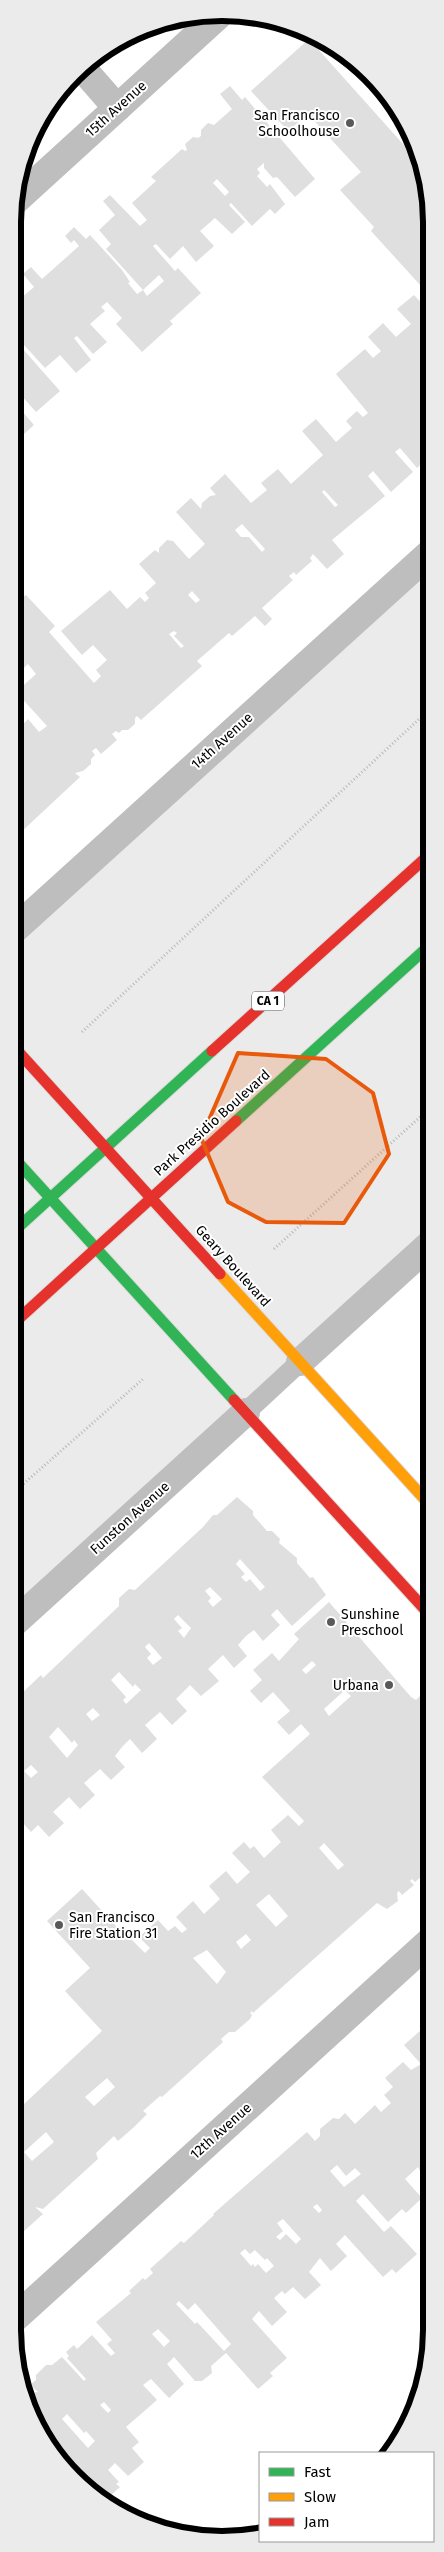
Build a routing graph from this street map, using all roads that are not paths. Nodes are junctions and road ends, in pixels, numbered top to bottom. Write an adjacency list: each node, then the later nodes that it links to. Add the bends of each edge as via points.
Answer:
1 (212, 22): 3 (street, 15th Avenue)
2 (87, 74): 3 (street)
3 (117, 108): 4 (street, 15th Avenue)
4 (23, 193)
5 (423, 559): 7 (street, 14th Avenue)
6 (423, 860): 10 (main road, CA 1)
7 (21, 924)
8 (423, 951): 13 (main road, Park Presidio Boulevard)
9 (21, 1055): 10 (main road, Geary Boulevard)
10 (106, 1148): 12 (main road, CA 1); 13 (main road, Geary Boulevard)
11 (21, 1165): 12 (main road)
12 (51, 1198): 14 (main road, CA 1); 15 (main road)
13 (151, 1198): 15 (main road, Park Presidio Boulevard); 18 (main road, Geary Boulevard)
14 (21, 1225)
15 (96, 1248): 17 (main road, Park Presidio Boulevard); 19 (main road)
16 (423, 1250): 18 (street)
17 (21, 1317)
18 (300, 1362): 19 (lane); 20 (main road, Geary Boulevard)
19 (246, 1412): 21 (main road); 22 (street, Funston Avenue)
20 (423, 1497)
21 (423, 1607)
22 (21, 1617)
23 (423, 1947): 24 (street, 12th Avenue)
24 (21, 2312)

